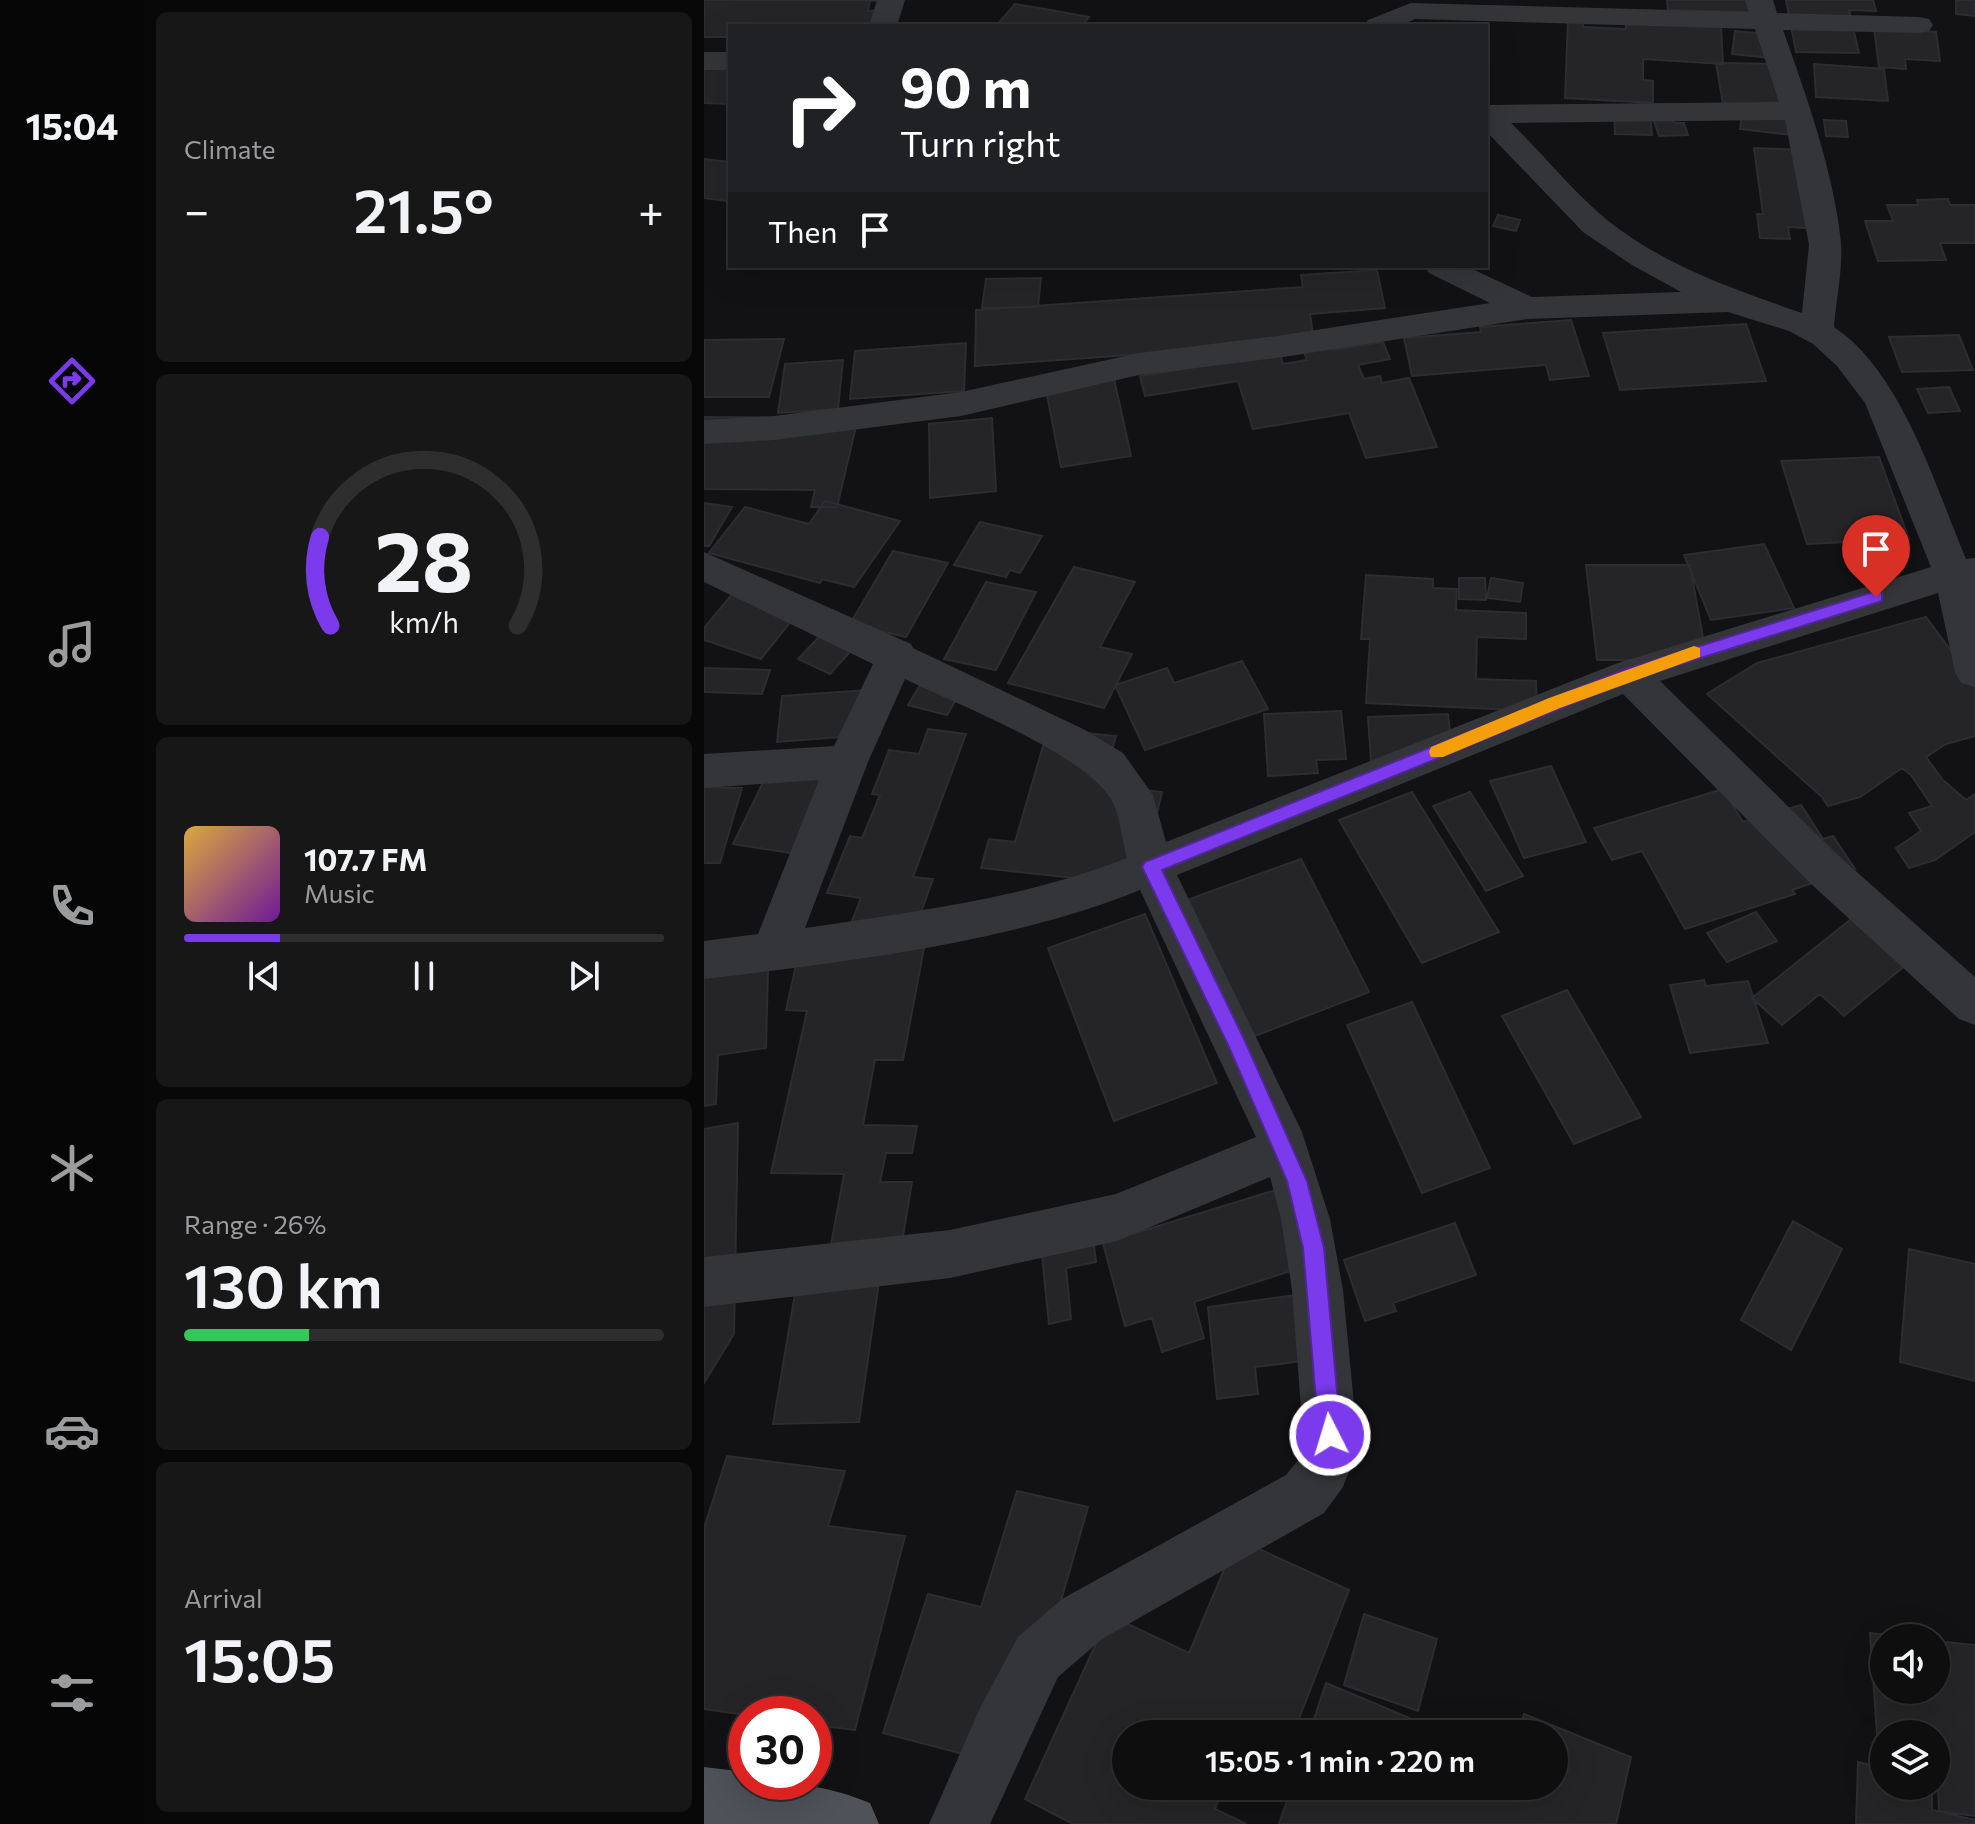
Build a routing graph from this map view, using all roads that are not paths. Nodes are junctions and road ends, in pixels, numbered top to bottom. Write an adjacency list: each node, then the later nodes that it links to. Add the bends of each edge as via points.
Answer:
1 (891, 0): 5 (street)
2 (1625, 8): 3 (street); 4 (street)
3 (1762, 10): 7 (street); 10 (street)
4 (1415, 12): 6 (street)
5 (884, 24)
6 (1383, 24)
7 (1919, 25)
8 (704, 61): 9 (street)
9 (728, 61)
10 (1797, 111): 11 (street); 16 (street, via 1825,245)
11 (1488, 114)
12 (1488, 116): 14 (street, via 1613,240)
13 (1444, 268): 15 (street)
14 (1731, 301): 15 (street); 16 (street)
15 (1527, 308): 17 (street, via 1139,364 961,404)
16 (1817, 332): 19 (street, via 1835,344 1882,403)
17 (704, 432)
18 (704, 566): 20 (street)
19 (1964, 573): 21 (street); 22 (street)
20 (897, 655): 23 (street); 25 (street, via 1092,752 1108,765 1132,795)
21 (1975, 672)
22 (1629, 675): 25 (street); 28 (street, via 1825,870)
23 (847, 762): 24 (street); 26 (street)
24 (704, 771)
25 (1151, 867): 26 (street, via 1048,902); 29 (street)
26 (774, 951): 27 (street)
27 (704, 960)
28 (1975, 1005)
29 (1285, 1148): 30 (street, via 1117,1217 950,1254); 33 (street, via 1314,1248 1330,1435 1322,1474 1305,1494 1058,1637 1038,1657)
30 (704, 1282)
31 (719, 1807): 32 (main road, via 769,1804)
32 (849, 1824)
33 (959, 1824)

